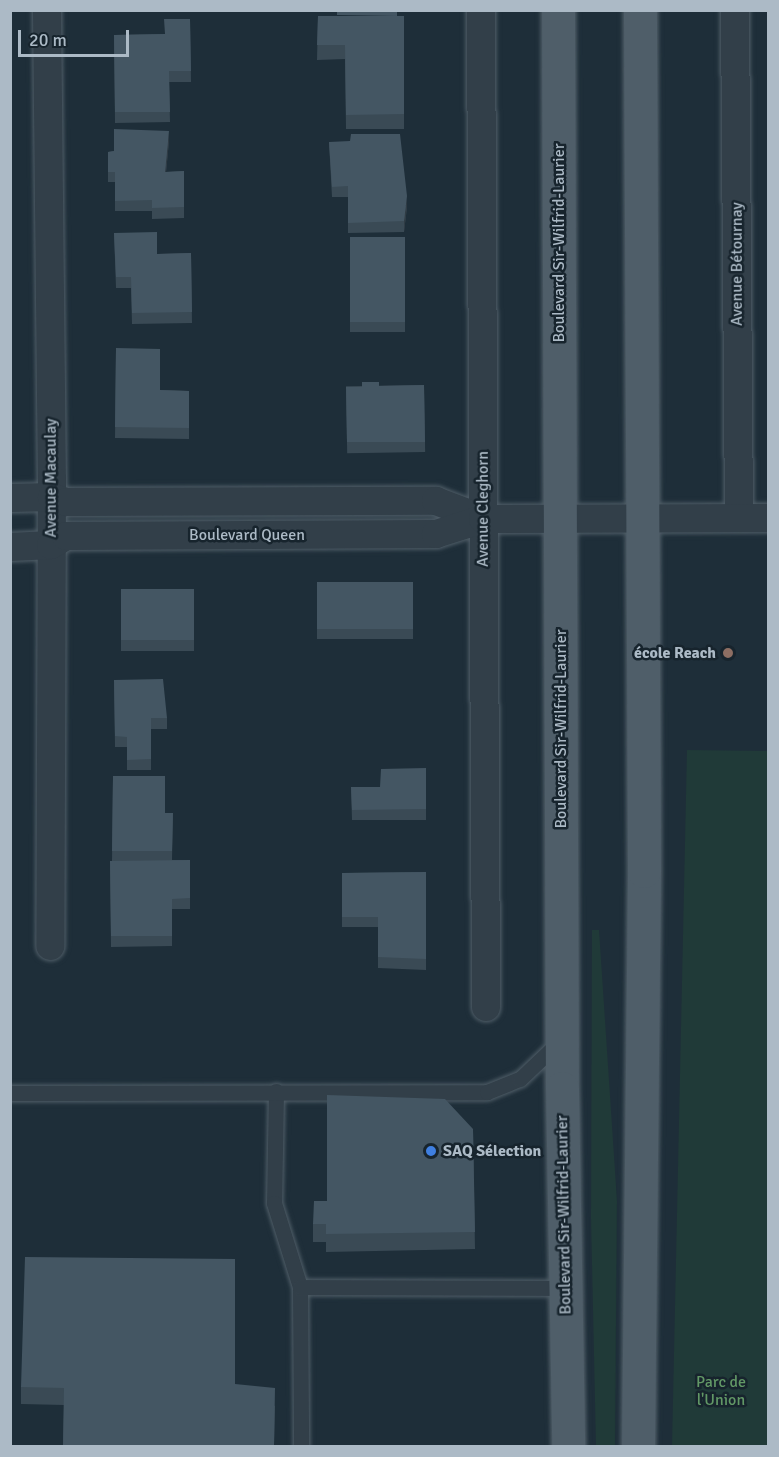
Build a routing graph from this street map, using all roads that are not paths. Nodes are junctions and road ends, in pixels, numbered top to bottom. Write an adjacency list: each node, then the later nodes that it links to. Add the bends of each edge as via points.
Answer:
1 (47, 10): 6 (street, Avenue Macaulay)
2 (481, 10): 11 (street, Avenue Cleghorn)
3 (558, 10): 12 (main road, Boulevard Sir-Wilfrid-Laurier)
4 (640, 10): 8 (main road)
5 (735, 10): 9 (street, Avenue Bétournay)
6 (52, 497): 7 (street, Boulevard Queen); 11 (street, Boulevard Queen, via 66,502 436,501); 13 (street, Avenue Macaulay)
7 (10, 498)
8 (643, 518): 9 (street, Boulevard Queen); 12 (street, Boulevard Queen); 24 (main road)
9 (739, 518): 10 (street, Boulevard Queen)
10 (768, 518)
11 (483, 519): 12 (street, Boulevard Queen); 13 (street, Boulevard Queen, via 436,534 66,536); 16 (street, Avenue Cleghorn)
12 (561, 519): 17 (main road, Boulevard Sir-Wilfrid-Laurier)
13 (51, 545): 14 (street, Boulevard Queen); 15 (street, Avenue Macaulay)
14 (10, 547)
15 (50, 946)
16 (486, 1007)
17 (562, 1040): 18 (lane, via 511,1086 476,1092); 21 (main road, Boulevard Sir-Wilfrid-Laurier)
18 (276, 1091): 19 (lane); 20 (lane, via 274,1203)
19 (10, 1093)
20 (300, 1287): 21 (lane); 22 (lane)
21 (565, 1288): 23 (main road, Boulevard Sir-Wilfrid-Laurier)
22 (301, 1446)
23 (568, 1446)
24 (638, 1446)

